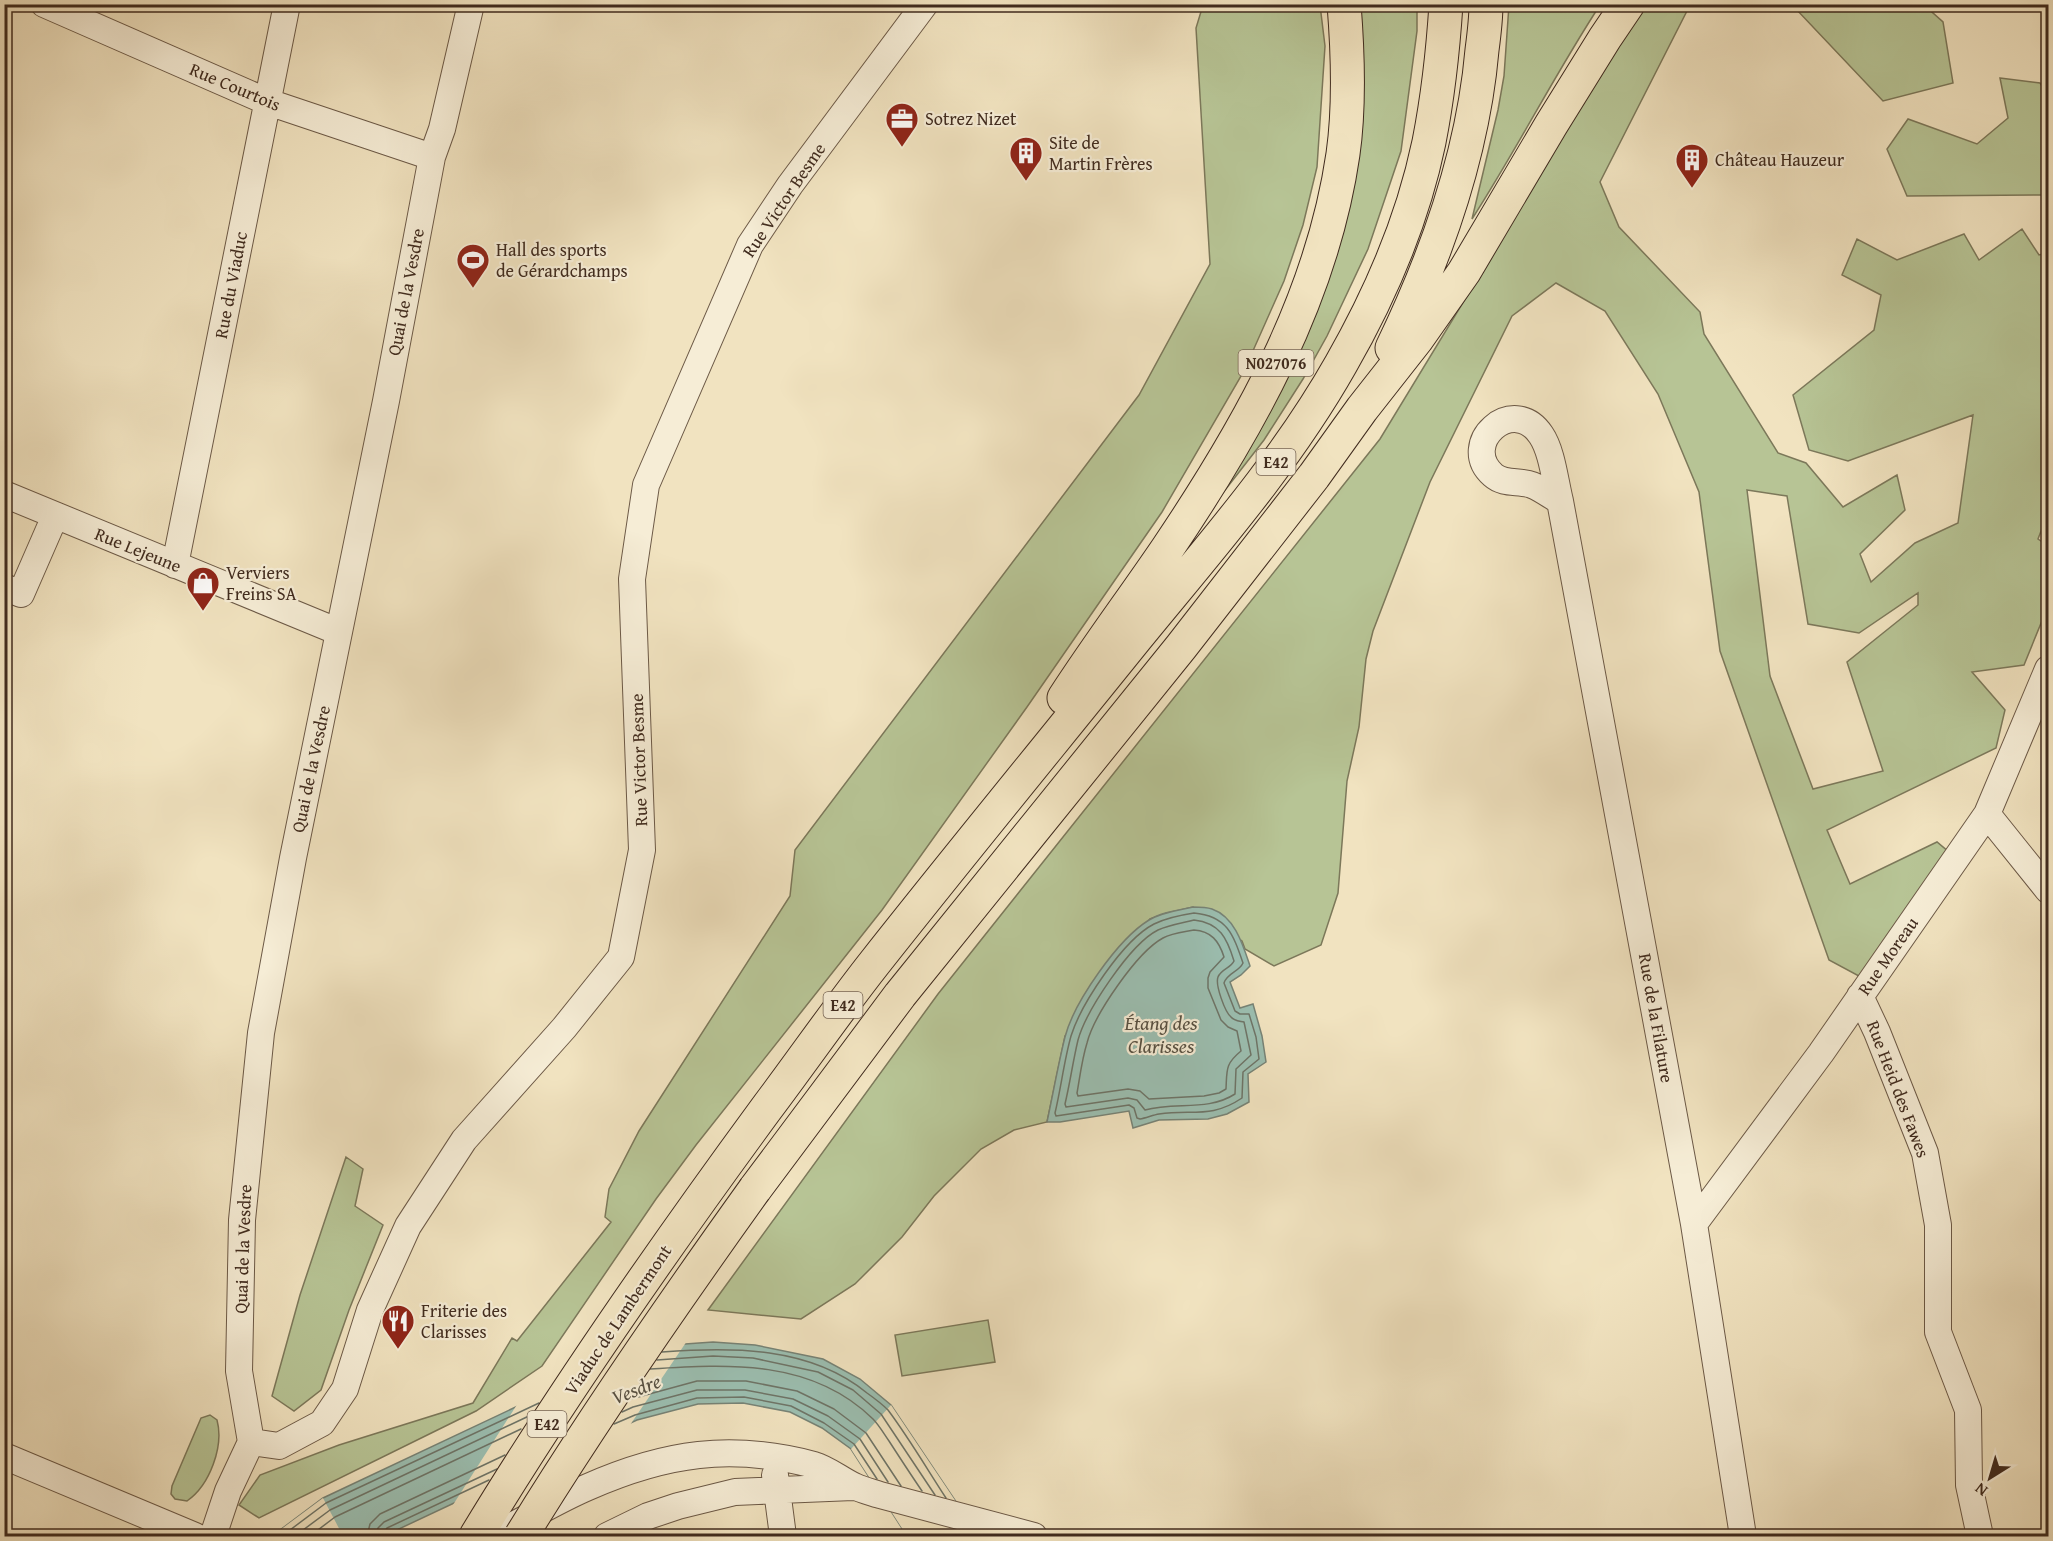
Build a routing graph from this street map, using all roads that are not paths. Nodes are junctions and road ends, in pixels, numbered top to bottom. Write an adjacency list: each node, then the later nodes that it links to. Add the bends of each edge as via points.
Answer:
1 (44, 4): 11 (street, Rue Courtois)
2 (287, 4): 11 (street, Rue du Viaduc)
3 (471, 4): 12 (street, Quai de la Vesdre)
4 (925, 4): 26 (street, Rue Victor Besme, via 750,245 646,485 632,579 642,850 621,957 464,1140 408,1226 369,1310 345,1389 322,1423 279,1446)
5 (1344, 4): 22 (highway, N027076, via 1347,114 1343,154 1317,262 1286,344 1204,493 1097,647)
6 (1446, 4): 22 (highway, E42, via 1443,57 1429,144 1399,243 1339,369 1287,448 1225,528)
7 (1486, 4): 13 (highway, E42, via 1475,104 1443,226 1409,312)
8 (1620, 4): 10 (highway)
9 (1628, 4): 10 (highway)
10 (1605, 38): 13 (highway, via 1464,272)
11 (268, 102): 12 (street, Rue Courtois); 17 (street, Rue du Viaduc)
12 (432, 157): 19 (street, Quai de la Vesdre)
13 (1362, 409): 35 (highway, Viaduc de Lambermont / E42, bridge, via 1181,647 900,995 755,1189 666,1312)
14 (4, 494): 16 (street, Rue Lejeune)
15 (1560, 501): 25 (street, Rue de la Filature)
16 (56, 516): 17 (street, Rue Lejeune); 18 (street, via 21,594)
17 (175, 565): 19 (street, Rue Lejeune)
18 (4, 587)
19 (339, 632): 26 (street, Quai de la Vesdre, via 261,1033 246,1166 239,1371)
20 (2049, 669): 21 (street, Rue Moreau)
21 (1987, 814): 23 (street); 24 (street, Rue Moreau)
22 (966, 848): 33 (highway, Viaduc de Lambermont / E42, via 873,965 724,1166 620,1314)
23 (2049, 890)
24 (1860, 996): 25 (street, Rue Moreau); 40 (street, Rue Heid des Fawes, via 1925,1153 1938,1225 1938,1332 1968,1410 1968,1485)
25 (1694, 1224): 39 (street, Rue de la Filature)
26 (251, 1442): 32 (street)
27 (4, 1456): 31 (street)
28 (774, 1456): 29 (street, via 817,1466); 30 (street); 34 (street, via 732,1452 689,1455 631,1469)
29 (868, 1491): 30 (street, via 820,1488); 38 (street)
30 (776, 1492): 36 (street, via 735,1492 678,1506); 37 (street)
31 (195, 1536)
32 (213, 1536)
33 (476, 1536)
34 (491, 1536)
35 (521, 1536)
36 (607, 1536)
37 (783, 1536)
38 (1034, 1536)
39 (1743, 1536)
40 (1980, 1536)

